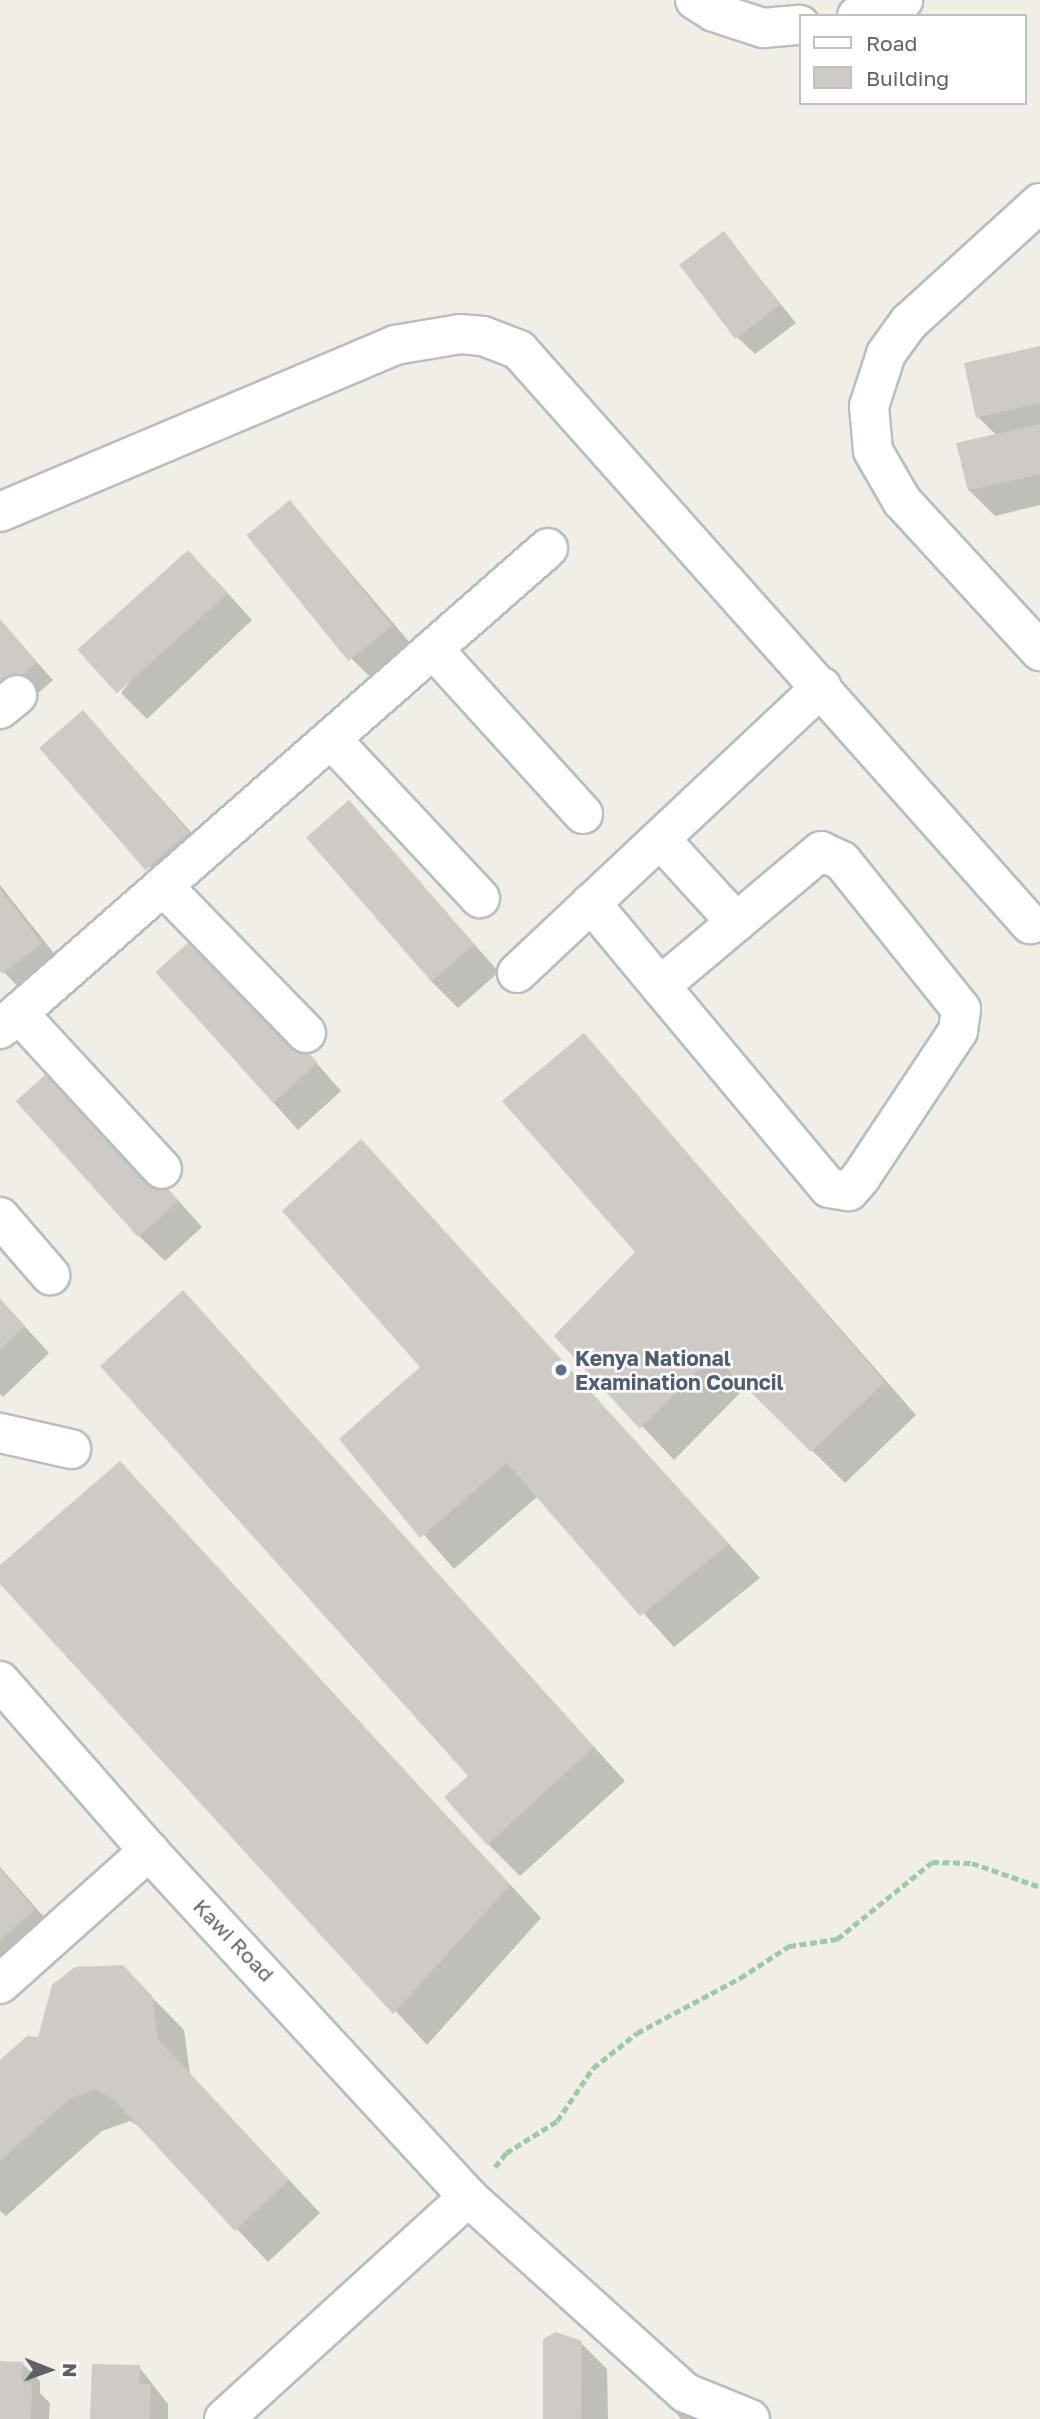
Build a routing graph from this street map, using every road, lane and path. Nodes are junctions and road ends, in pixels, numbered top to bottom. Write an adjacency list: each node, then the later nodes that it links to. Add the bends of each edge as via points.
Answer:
1 (695, 0): 4 (street, via 714,12 763,28)
2 (902, 0): 3 (street)
3 (863, 14)
4 (799, 25)
5 (1040, 203): 9 (street, via 909,322 886,354 869,406 873,451 902,501)
6 (0, 512): 10 (street, via 395,345 460,334 483,336 519,350 547,377)
7 (548, 548): 8 (street)
8 (433, 649): 11 (street); 12 (street)
9 (1040, 651)
10 (822, 687): 13 (street); 18 (street)
11 (331, 739): 14 (street); 15 (street)
12 (583, 814)
13 (660, 839): 16 (street); 17 (street)
14 (163, 886): 21 (street); 22 (street)
15 (480, 898)
16 (591, 903): 19 (street); 20 (street)
17 (736, 922): 20 (street); 20 (street, via 821,851 842,861 961,1009 958,1031 849,1191 829,1188)
18 (1030, 924)
19 (517, 973)
20 (660, 986)
21 (9, 1021): 23 (street)
22 (306, 1032)
23 (162, 1169)
24 (0, 1217): 25 (street)
25 (50, 1275)
26 (0, 1433): 27 (street)
27 (71, 1449)
28 (0, 1681): 29 (street, Kawi Road)
29 (149, 1851): 31 (street); 32 (street, Kawi Road)
30 (1040, 1887): 32 (path, via 972,1863 932,1862 837,1939 789,1945 740,1978 637,2033 593,2068 557,2121 506,2153)
31 (0, 1983)
32 (468, 2197): 33 (street); 34 (street, Kawi Road, via 686,2393)
33 (224, 2419)
34 (750, 2419)

